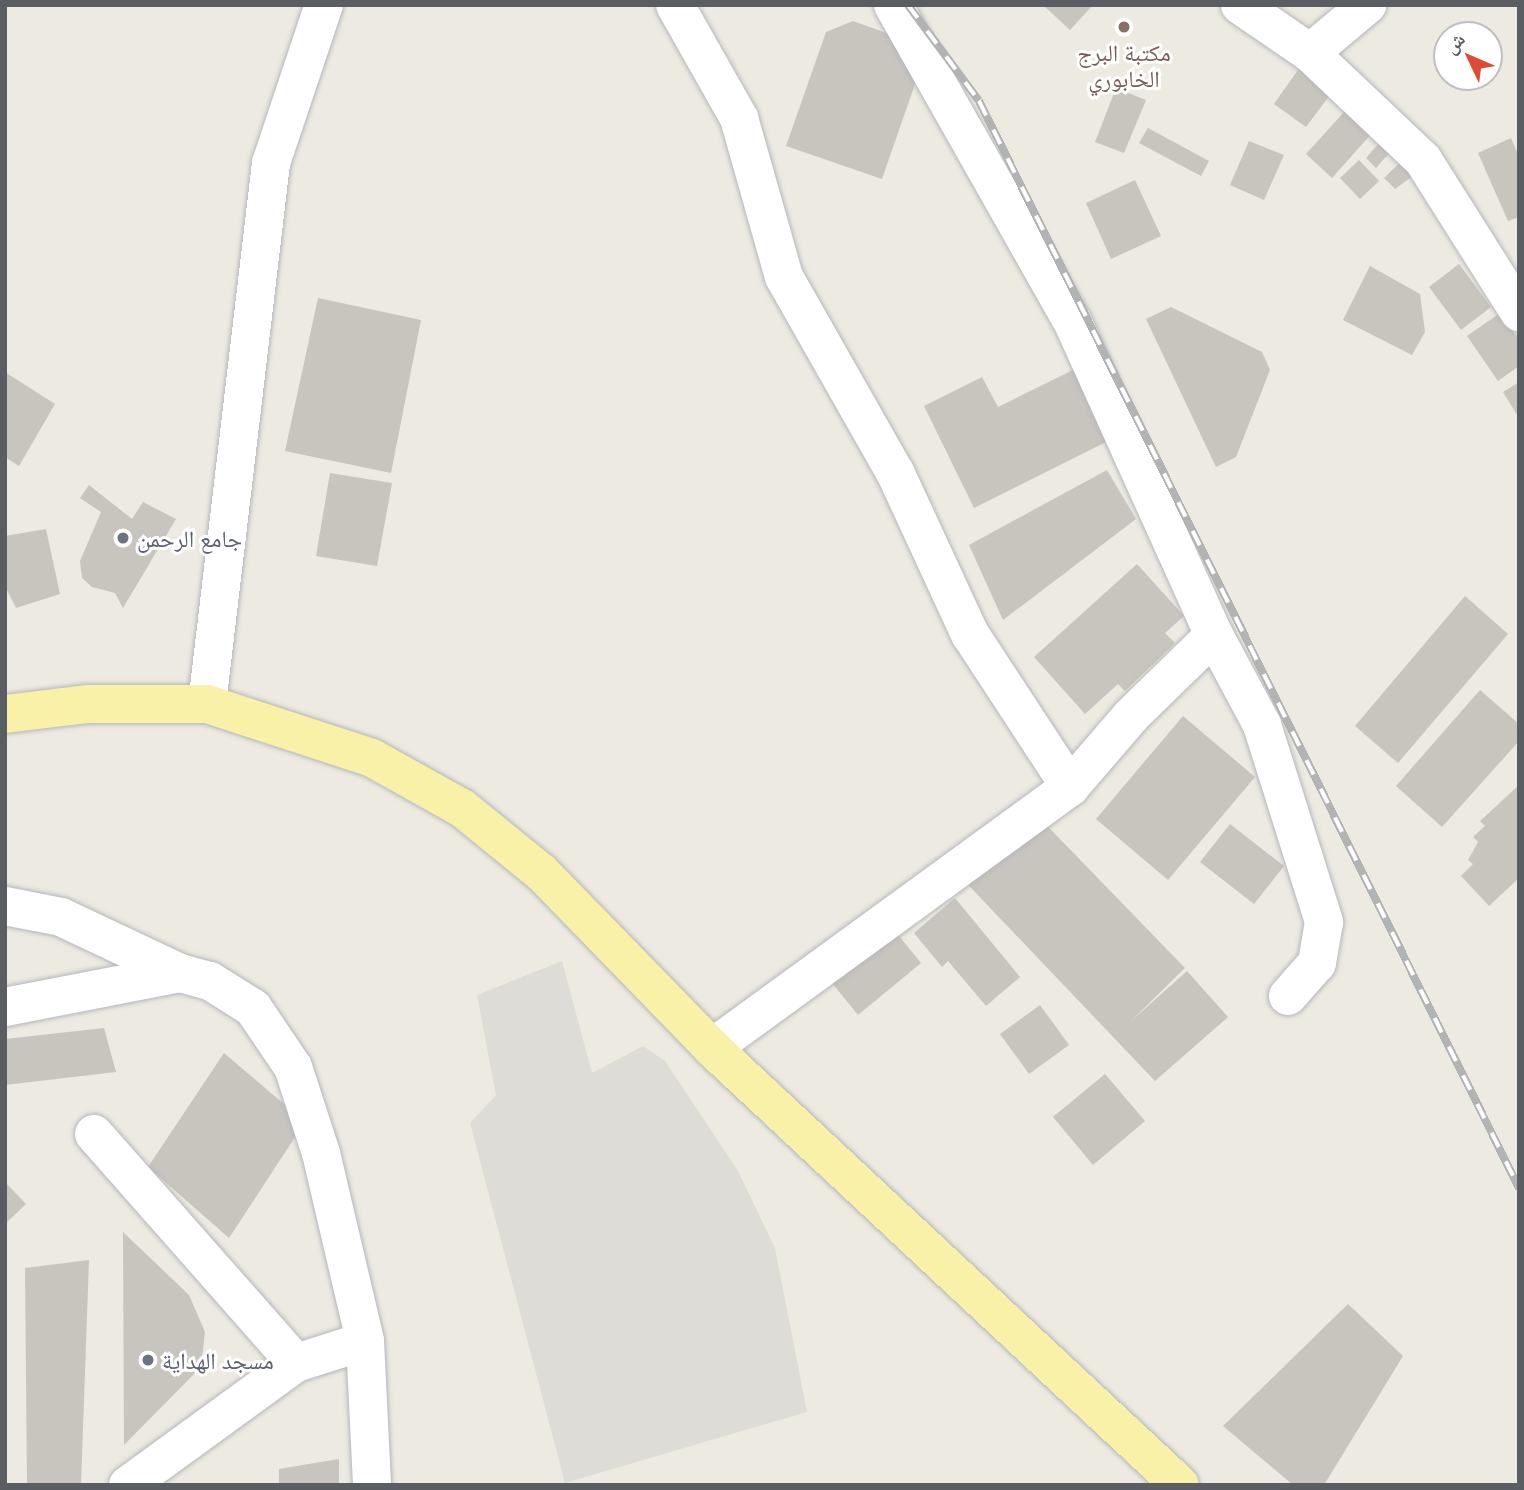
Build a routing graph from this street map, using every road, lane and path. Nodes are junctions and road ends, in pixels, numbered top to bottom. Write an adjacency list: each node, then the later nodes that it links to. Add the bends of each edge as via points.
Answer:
1 (324, 5): 9 (street, via 271,163)
2 (675, 5): 11 (street, via 739,118 784,277 895,472 970,634)
3 (893, 5): 8 (street, via 1073,323)
4 (1240, 5): 6 (street)
5 (1367, 5): 6 (street)
6 (1310, 53): 7 (street, via 1423,160)
7 (1519, 312)
8 (1214, 635): 11 (street, via 1131,716); 14 (street, via 1262,726 1324,922 1317,963)
9 (207, 704): 10 (main road, via 88,704); 16 (main road, via 372,758 462,808 542,873)
10 (5, 714)
11 (1070, 787): 16 (street)
12 (5, 906): 13 (street, via 61,917)
13 (180, 973): 15 (street); 18 (street, via 210,981 253,1008 293,1067 321,1153)
14 (1288, 996)
15 (5, 1007)
16 (712, 1048): 22 (main road)
17 (94, 1134): 19 (street)
18 (365, 1340): 19 (street); 21 (street)
19 (296, 1363): 20 (street)
20 (128, 1485)
21 (372, 1485)
22 (1180, 1485)

